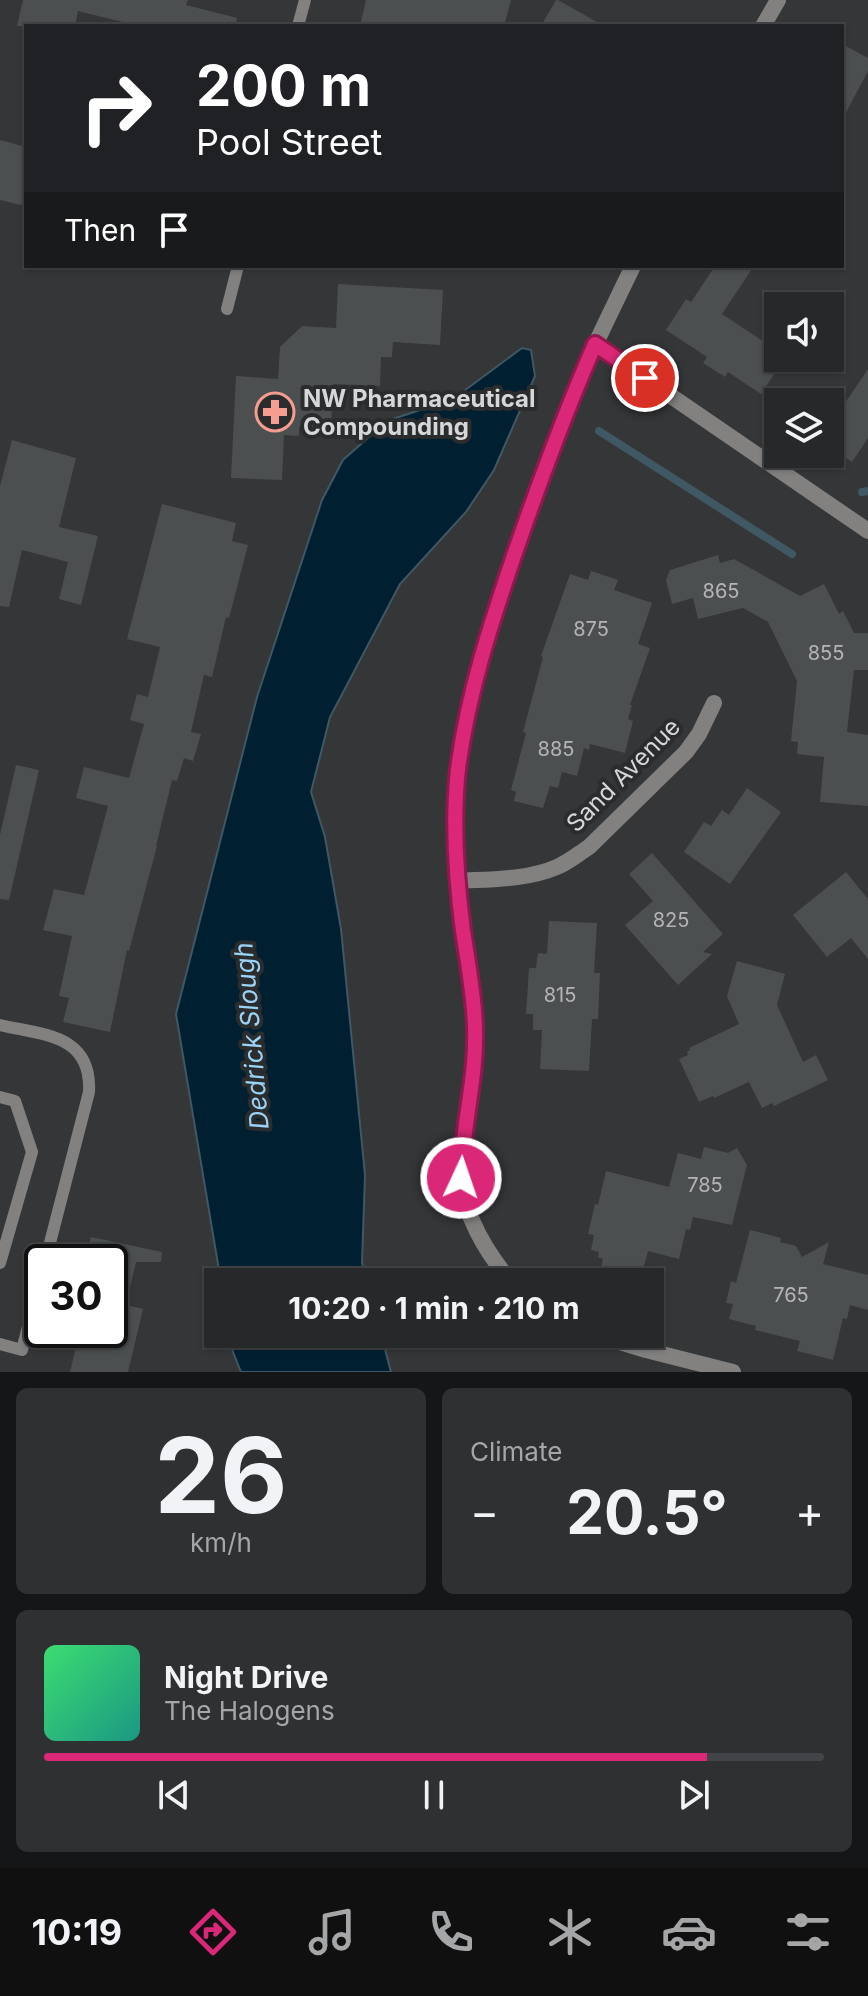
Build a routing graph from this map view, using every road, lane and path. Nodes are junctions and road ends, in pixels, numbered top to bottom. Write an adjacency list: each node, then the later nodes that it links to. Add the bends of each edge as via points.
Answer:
1 (305, 0): 3 (lane)
2 (772, 1): 4 (street)
3 (299, 24)
4 (764, 24)
5 (237, 268): 7 (lane)
6 (632, 268): 8 (street)
7 (227, 309)
8 (595, 344): 9 (street); 11 (street, via 534,498 480,657 456,799)
9 (868, 531)
10 (714, 703): 11 (street, Sand Avenue, via 686,752 571,860 534,873)
11 (457, 881): 16 (street, via 475,1029 461,1178 482,1240)
12 (0, 1025): 14 (lane, via 66,1041 78,1050 90,1076)
13 (0, 1097): 15 (lane, via 15,1101 32,1152)
14 (50, 1244)
15 (0, 1263)
16 (500, 1268)
17 (24, 1342): 18 (lane, via 22,1350)
18 (0, 1344)
19 (640, 1348): 20 (street)
20 (733, 1372)

